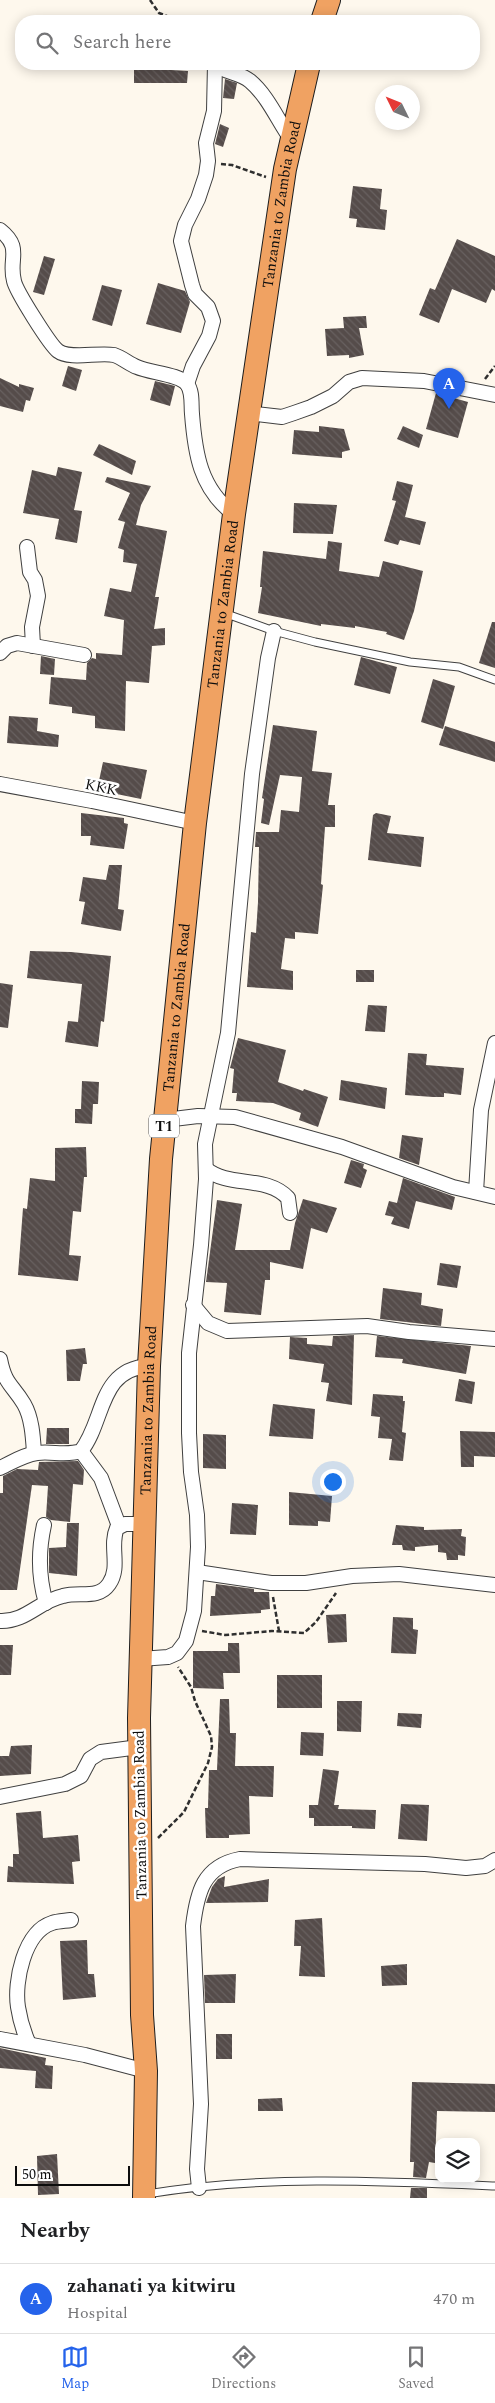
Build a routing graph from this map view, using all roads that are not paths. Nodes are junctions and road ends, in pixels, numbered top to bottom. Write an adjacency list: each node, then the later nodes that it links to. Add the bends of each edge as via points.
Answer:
1 (329, 0): 2 (highway)
2 (324, 15)
3 (215, 70): 8 (street, via 214,111 206,143 204,185 184,224 181,241 195,294 208,308 213,322)
4 (225, 70): 6 (street, via 250,81)
5 (308, 70): 6 (highway, Tanzania to Zambia Road / T1)
6 (291, 139): 10 (highway, Tanzania to Zambia Road / T1)
7 (0, 230): 8 (street, via 13,245 14,283 56,350 67,355 114,356)
8 (188, 384): 11 (street, via 200,469 214,496)
9 (495, 395): 10 (street, via 424,381 362,378 349,382 333,396 311,408 282,416)
10 (248, 413): 11 (highway, Tanzania to Zambia Road / T1)
11 (234, 514): 13 (highway, Tanzania to Zambia Road / T1)
12 (27, 546): 15 (street, via 28,563 38,596 32,627)
13 (222, 612): 14 (lane); 20 (highway, Tanzania to Zambia Road / T1)
14 (274, 631): 18 (lane, via 410,662 459,667); 22 (street, via 252,774 228,1033)
15 (33, 646): 16 (street, via 11,644); 17 (street)
16 (0, 653)
17 (84, 655)
18 (495, 680)
19 (0, 784): 20 (street, KKK)
20 (195, 823): 23 (highway, Tanzania to Zambia Road / T1)
21 (495, 1043): 25 (street, via 481,1110)
22 (211, 1116): 23 (street); 24 (street, via 205,1144); 25 (street, via 235,1117 342,1146 453,1187)
23 (164, 1120): 31 (highway, Tanzania to Zambia Road / T1)
24 (206, 1169): 27 (street, via 220,1177 278,1189 288,1198); 28 (street)
25 (476, 1192): 26 (street)
26 (495, 1197)
27 (290, 1213)
28 (193, 1305): 29 (street, via 208,1323 227,1331 367,1326); 38 (street, via 189,1419 197,1515)
29 (495, 1339)
30 (0, 1359): 33 (street, via 7,1383 29,1416)
31 (149, 1366): 32 (street, via 128,1371 110,1387); 35 (highway, Tanzania to Zambia Road / T1)
32 (81, 1451): 33 (street); 37 (street, via 101,1478)
33 (34, 1454): 34 (street, via 15,1459)
34 (0, 1468)
35 (144, 1524): 37 (street); 42 (highway, Tanzania to Zambia Road / T1)
36 (44, 1525): 40 (street, via 39,1560)
37 (120, 1526): 40 (street, via 115,1532 115,1571 105,1588 96,1594 62,1596)
38 (197, 1572): 39 (street, via 271,1583 306,1583 372,1574 422,1576); 42 (street, via 190,1630 181,1648 168,1657)
39 (495, 1586)
40 (46, 1603): 41 (street, via 19,1619)
41 (0, 1621)
42 (140, 1659): 43 (highway, Tanzania to Zambia Road / T1)
43 (139, 1747): 44 (street, via 101,1752 90,1760 81,1776 65,1784); 49 (highway, Tanzania to Zambia Road / T1, via 142,2015)
44 (0, 1797)
45 (495, 1860): 51 (street, via 485,1866 466,1868 240,1859 224,1864 208,1875 196,1902 193,1926 201,2104)
46 (71, 1920): 48 (street, via 46,1926 26,1950 17,1997)
47 (0, 2039): 48 (street)
48 (29, 2044): 49 (street)
49 (146, 2071): 52 (highway, Tanzania to Zambia Road / T1)
50 (495, 2186): 51 (lane, via 298,2182)
51 (199, 2188): 52 (lane)
52 (144, 2196)

